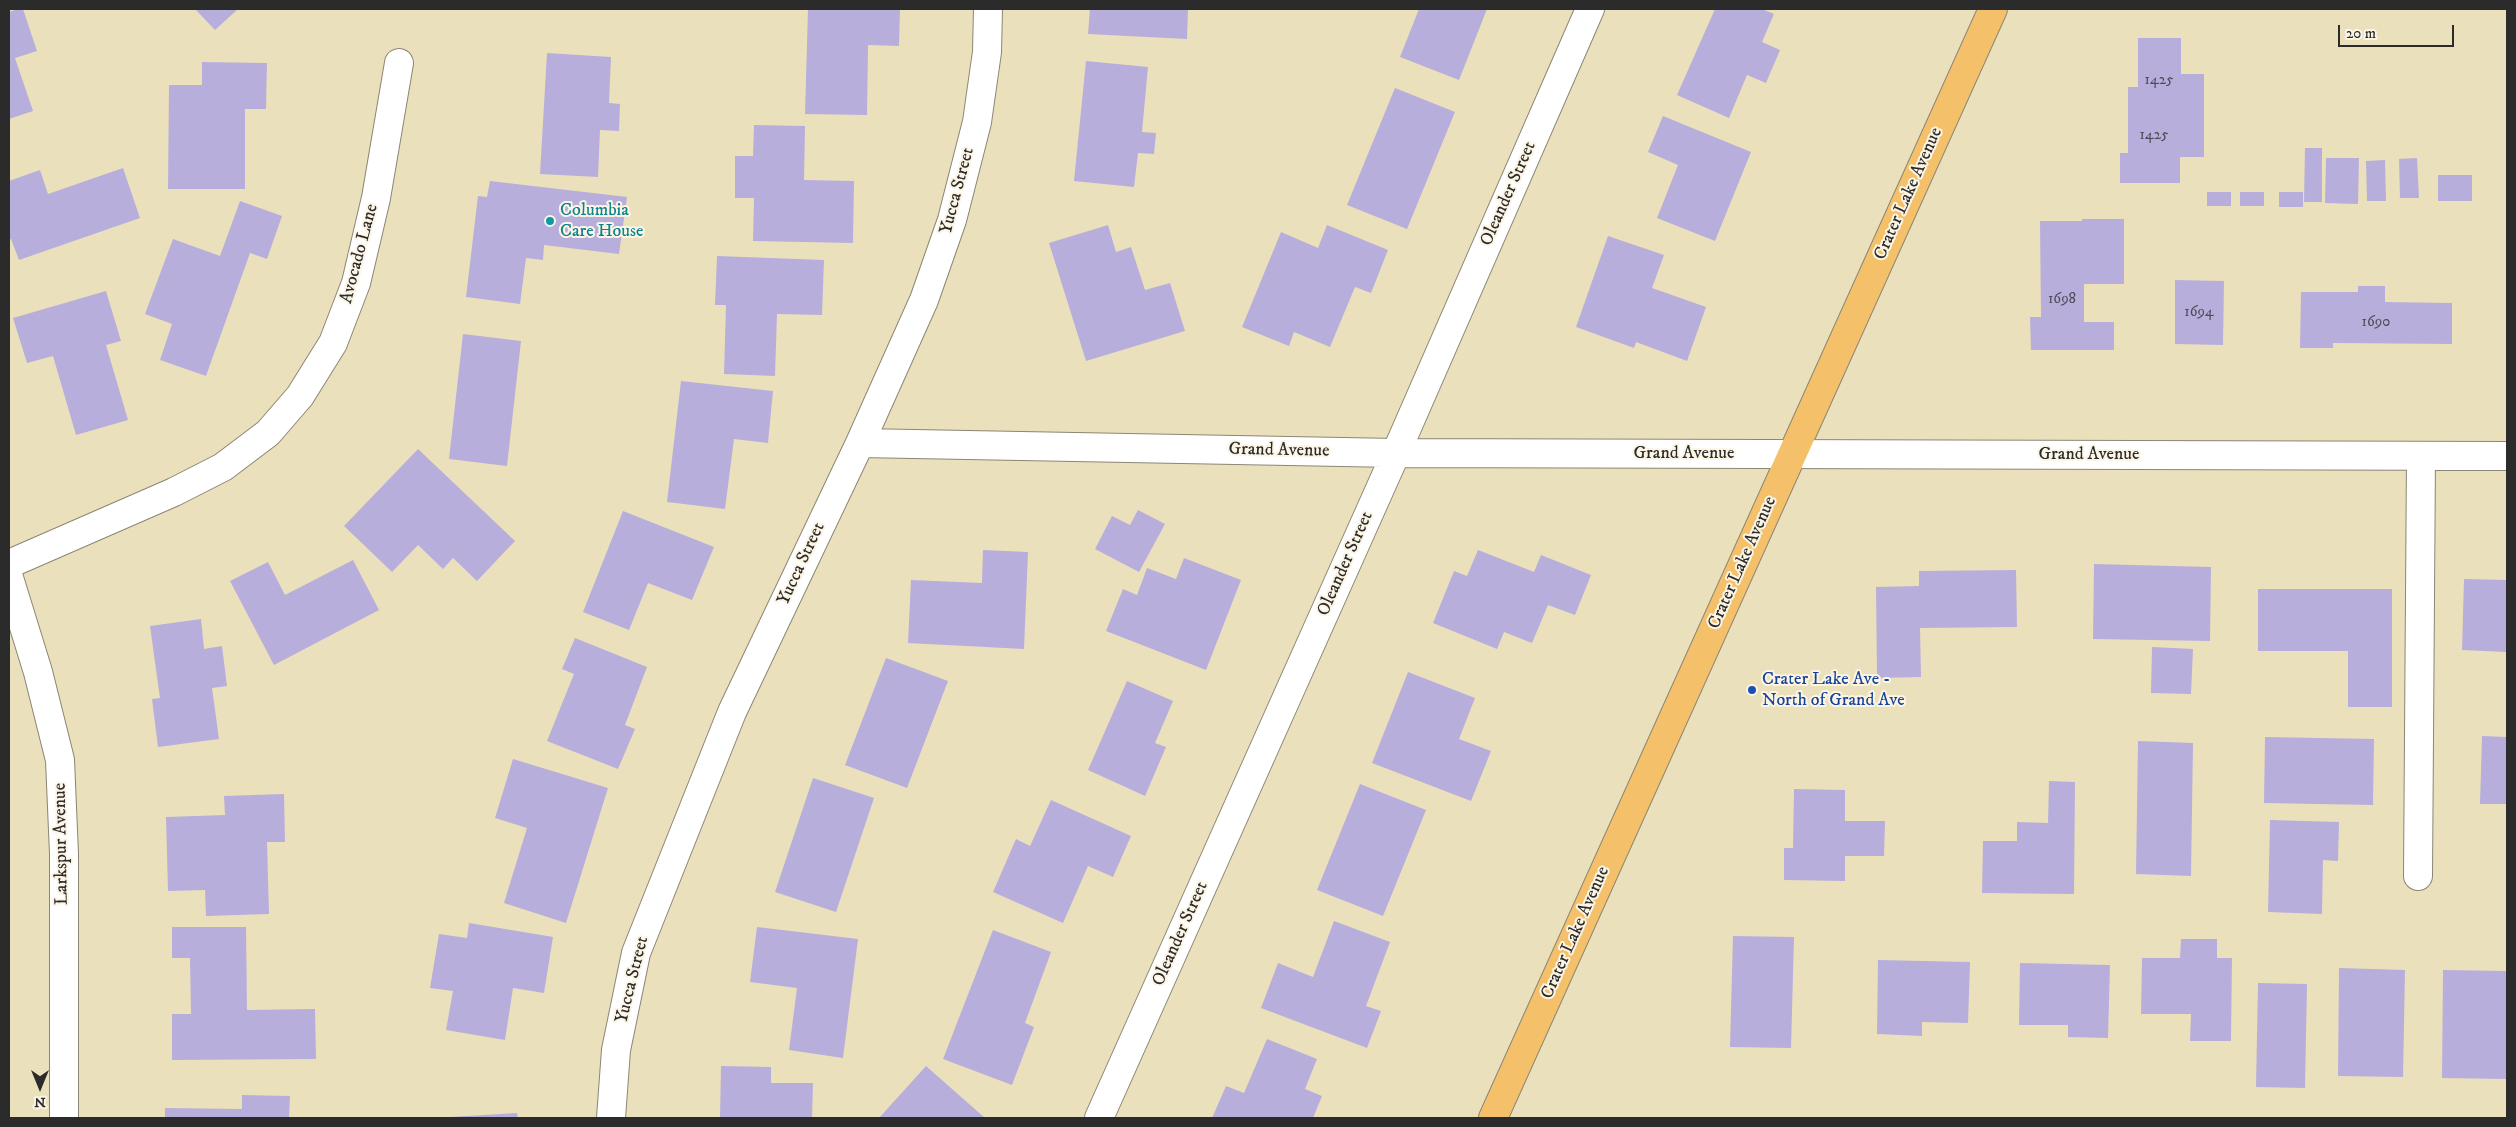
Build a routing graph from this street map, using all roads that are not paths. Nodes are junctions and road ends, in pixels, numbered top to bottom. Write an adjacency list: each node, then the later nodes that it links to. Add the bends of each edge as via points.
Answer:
1 (988, 9): 5 (street, Yucca Street, via 987,52 977,122 952,220 924,300)
2 (1590, 9): 6 (street, Oleander Street)
3 (1993, 9): 7 (main road, Crater Lake Avenue)
4 (399, 63): 10 (street, Avocado Lane, via 376,198 356,283 333,343 300,396 268,433 223,467 174,492)
5 (860, 443): 6 (street, Grand Avenue); 14 (street, Yucca Street, via 732,712 636,953 616,1050)
6 (1396, 453): 7 (street, Grand Avenue); 15 (street, Oleander Street)
7 (1792, 455): 8 (street, Grand Avenue); 16 (main road, Crater Lake Avenue)
8 (2420, 456): 9 (street, Grand Avenue); 12 (street)
9 (2507, 456)
10 (9, 564)
11 (9, 578): 13 (street, Larkspur Avenue, via 38,672 60,760 64,854)
12 (2418, 876)
13 (64, 1118)
14 (611, 1118)
15 (1098, 1118)
16 (1492, 1118)

